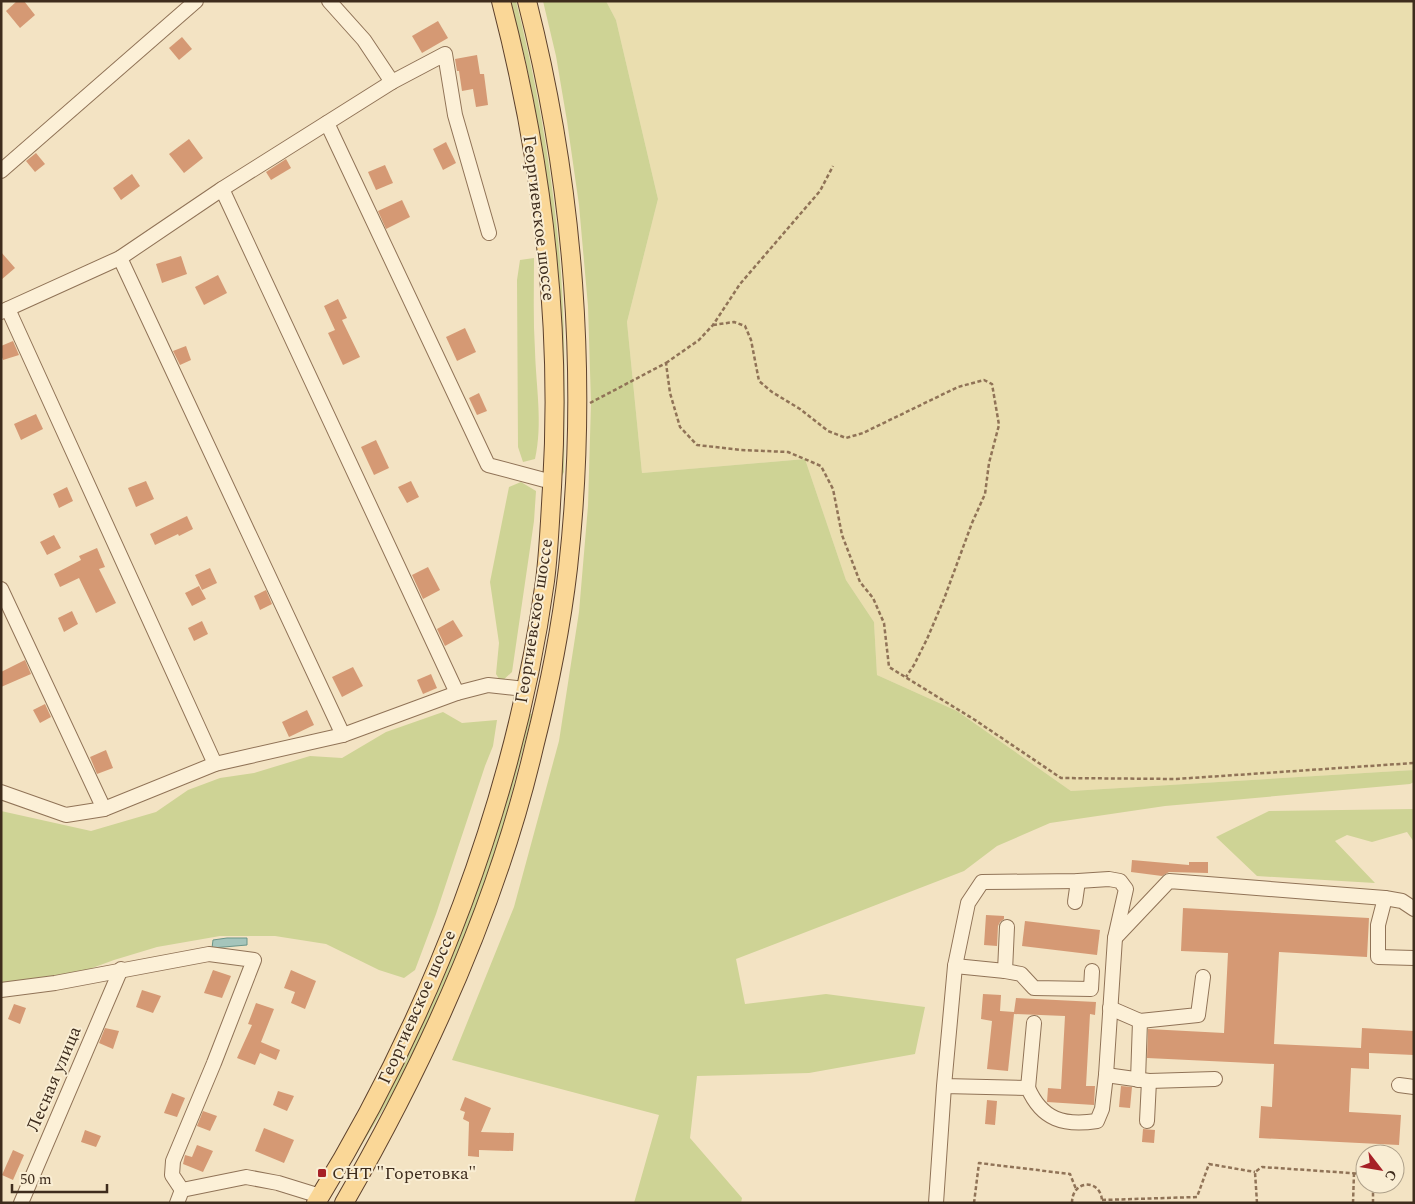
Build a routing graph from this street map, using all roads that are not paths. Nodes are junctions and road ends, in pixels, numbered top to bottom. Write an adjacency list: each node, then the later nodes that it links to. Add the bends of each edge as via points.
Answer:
1 (196, 1): 7 (street)
2 (329, 1): 5 (street, via 364,40)
3 (501, 1): 12 (main road, Георгиевское шоссе, via 515,56 544,225 554,357)
4 (527, 1): 47 (main road, Георгиевское шоссе, via 546,78 573,291 577,400 572,529 563,600 540,721 488,898 467,954 403,1096)
5 (392, 82): 6 (street); 9 (street, via 445,54 455,115)
6 (326, 123): 8 (street); 12 (street, via 488,465)
7 (1, 171)
8 (222, 189): 10 (street); 15 (street)
9 (490, 233)
10 (120, 258): 11 (street); 16 (street)
11 (5, 311): 17 (street)
12 (552, 482): 14 (main road, Георгиевское шоссе, via 545,580)
13 (1, 589): 19 (street)
14 (525, 689): 15 (street, via 488,685); 45 (main road, Георгиевское шоссе, via 502,779 450,939 380,1090)
15 (457, 693): 16 (street)
16 (343, 735): 17 (street)
17 (216, 764): 19 (street)
18 (1, 792): 19 (street, via 66,815)
19 (104, 809)
20 (1078, 882): 22 (street); 25 (street, via 1109,879 1120,881 1126,889); 27 (street, via 982,882 968,903)
21 (1385, 898): 23 (street, via 1402,901); 25 (street, via 1169,881); 26 (street, via 1378,925 1378,957)
22 (1075, 902)
23 (1414, 909)
24 (1007, 927): 29 (street)
25 (1114, 938): 33 (street)
26 (1414, 958)
27 (955, 966): 29 (street); 40 (street)
28 (121, 970): 32 (street, via 54,984); 44 (street, via 209,954 254,960 173,1161 172,1175); 46 (street, Лесная улица)
29 (1005, 971): 30 (street, via 1021,974 1034,988 1091,989)
30 (1092, 971)
31 (1203, 977): 34 (street, via 1198,1015)
32 (1, 990)
33 (1110, 1008): 34 (street); 36 (street)
34 (1140, 1021): 38 (street)
35 (1034, 1023): 42 (street)
36 (1106, 1076): 38 (street); 42 (street, via 1102,1109 1097,1121 1091,1122 1056,1120 1033,1100)
37 (1215, 1079): 38 (street)
38 (1144, 1080): 43 (street)
39 (1399, 1085): 41 (street)
40 (944, 1086): 42 (street); 48 (street)
41 (1414, 1087)
42 (1028, 1088)
43 (1147, 1121)
44 (179, 1196): 45 (street, via 246,1177 278,1183)
45 (318, 1200)
46 (21, 1203)
47 (344, 1203)
48 (936, 1203)

